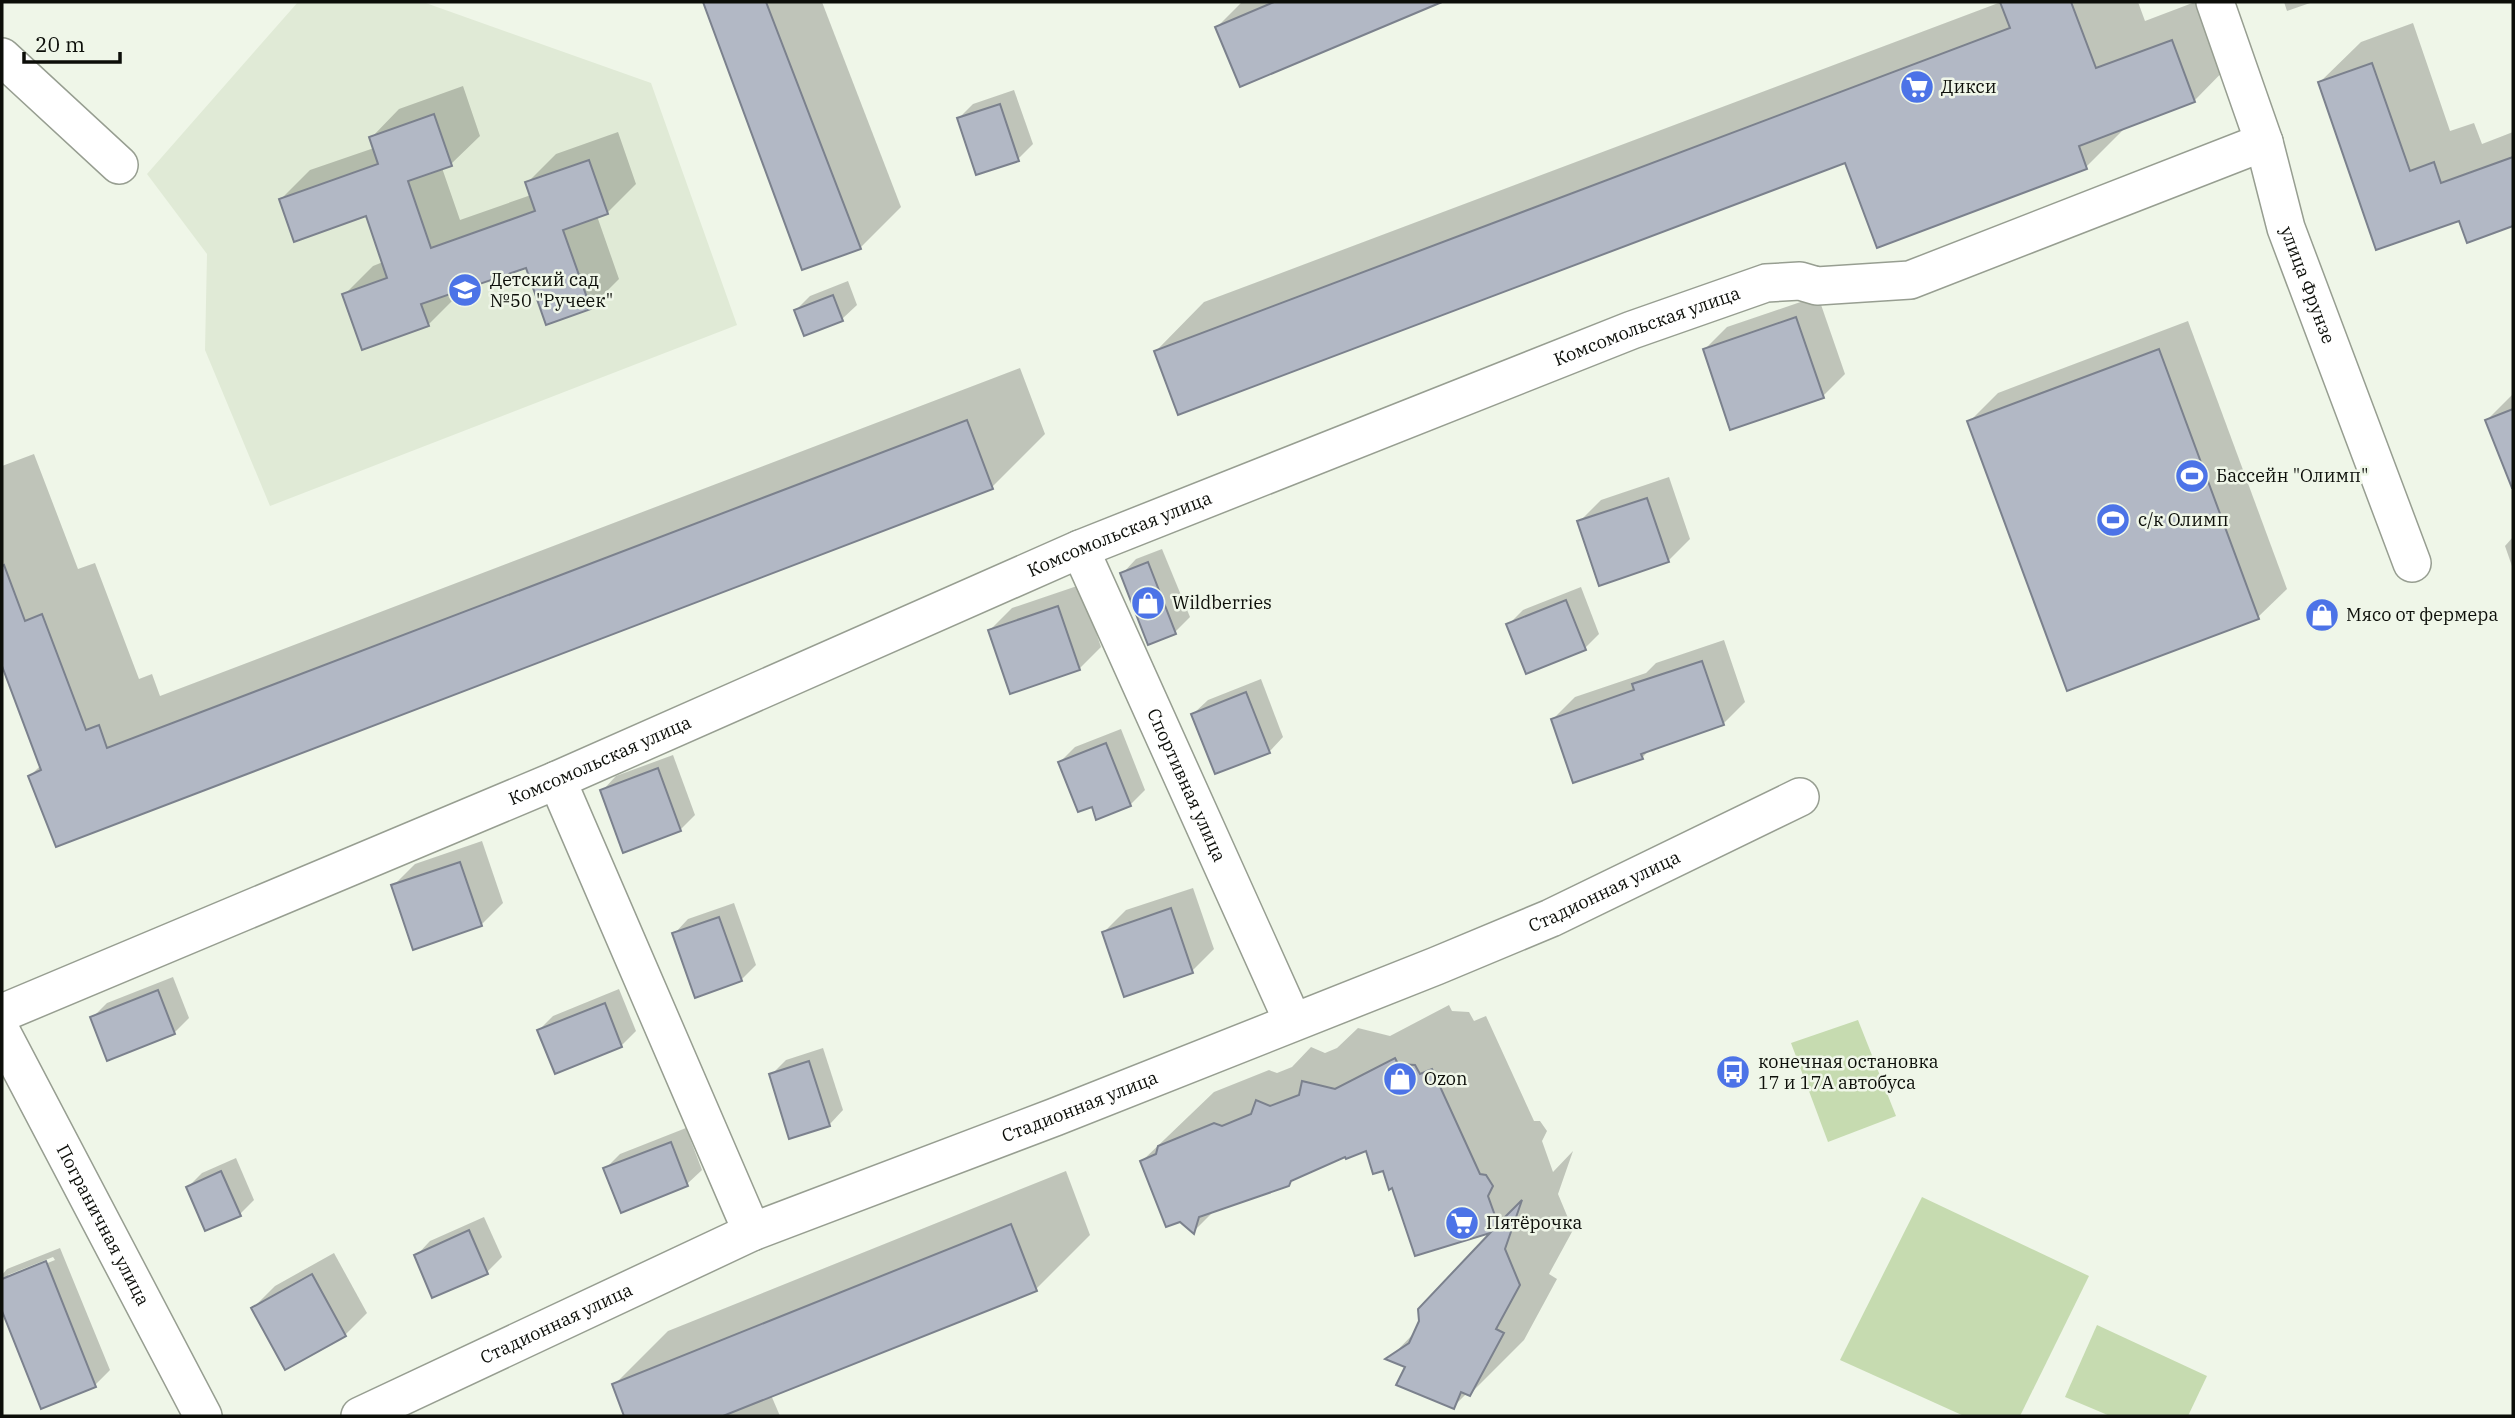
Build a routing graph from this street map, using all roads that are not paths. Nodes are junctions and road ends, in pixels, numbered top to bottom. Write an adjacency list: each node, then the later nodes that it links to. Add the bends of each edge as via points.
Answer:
1 (2215, 2): 3 (street, улица Фрунзе)
2 (2, 57): 4 (street)
3 (2264, 142): 5 (street, Комсомольская улица, via 1910,280 1817,286 1800,281 1766,283 1632,330); 6 (street, улица Фрунзе, via 2286,228)
4 (119, 165)
5 (1080, 548): 7 (street, Комсомольская улица); 10 (street, Спортивная улица)
6 (2413, 563)
7 (558, 780): 9 (street, Комсомольская улица); 12 (street)
8 (1800, 797): 10 (street, Стадионная улица, via 1552,918)
9 (2, 1013)
10 (1293, 1022): 12 (street, Стадионная улица)
11 (2, 1033): 13 (street, Пограничная улица)
12 (752, 1232): 14 (street, Стадионная улица)
13 (203, 1416)
14 (360, 1416)

